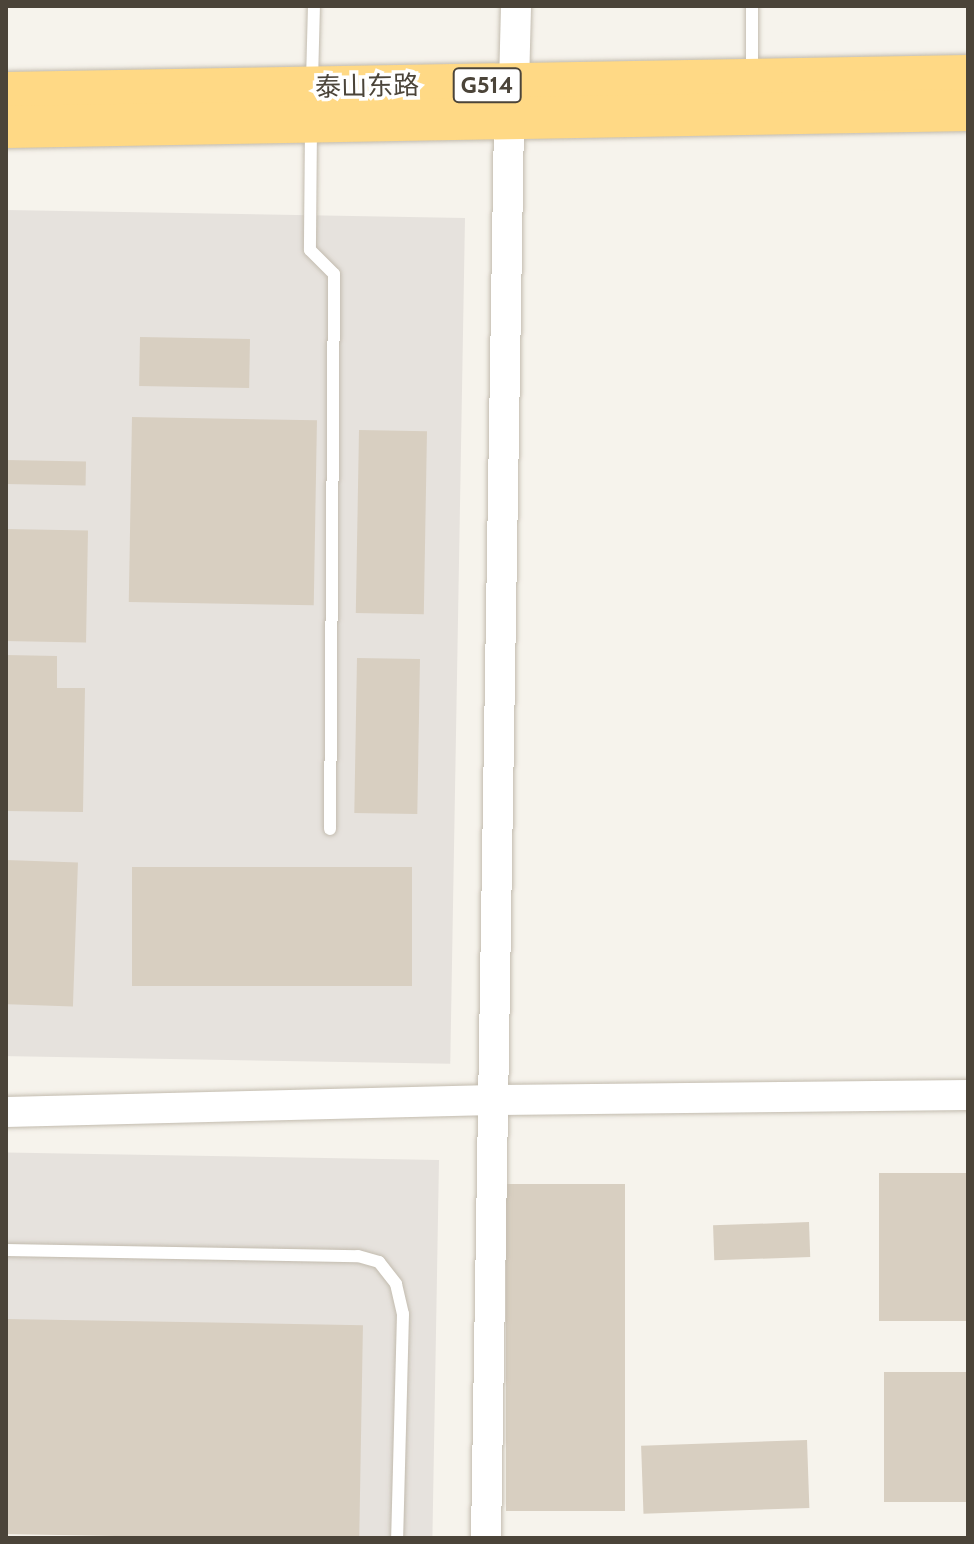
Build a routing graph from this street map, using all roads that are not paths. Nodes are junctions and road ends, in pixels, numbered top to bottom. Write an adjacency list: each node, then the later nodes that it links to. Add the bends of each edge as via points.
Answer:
1 (314, 6): 8 (lane)
2 (516, 6): 7 (street)
3 (752, 6): 5 (lane)
4 (968, 76): 5 (highway, 泰山东路 / G514)
5 (752, 80): 7 (highway, 泰山东路 / G514)
6 (6, 93): 8 (highway, 泰山东路 / G514)
7 (511, 101): 8 (highway, 泰山东路 / G514); 9 (highway, 泰山东路 / G514); 13 (street)
8 (312, 105): 10 (highway, 泰山东路 / G514); 11 (lane, via 310,250 334,274)
9 (968, 110)
10 (6, 127)
11 (330, 829)
12 (968, 1095): 13 (street)
13 (493, 1100): 14 (street); 17 (street)
14 (6, 1112)
15 (6, 1250): 16 (lane, via 358,1256 379,1262 396,1284 403,1314)
16 (397, 1538)
17 (486, 1538)

